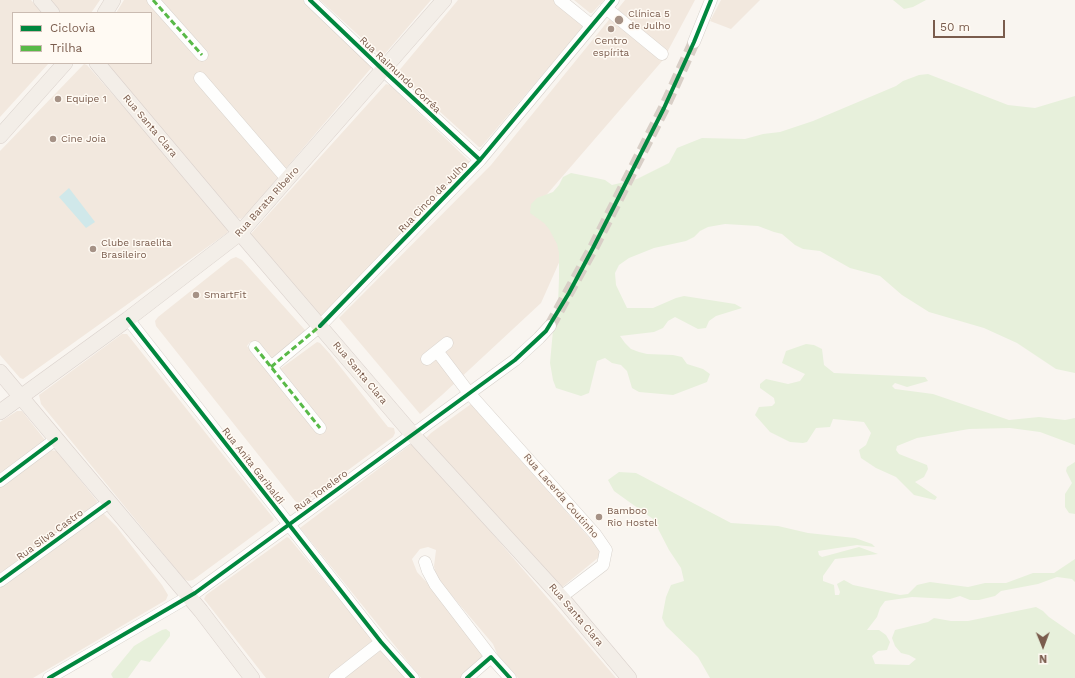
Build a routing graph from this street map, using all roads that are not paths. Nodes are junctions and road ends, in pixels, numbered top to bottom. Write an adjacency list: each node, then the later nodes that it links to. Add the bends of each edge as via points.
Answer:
1 (41, 0): 9 (main road)
2 (113, 0): 10 (main road)
3 (153, 0): 14 (street)
4 (310, 0): 17 (street, Rua Raimundo Corrêa)
5 (444, 0): 17 (main road, Rua Barata Ribeiro)
6 (560, 0): 11 (street)
7 (711, 0): 12 (street)
8 (609, 4): 11 (street, Rua Cinco de Julho); 13 (street)
9 (51, 12)
10 (106, 12)
11 (591, 25): 20 (street, Rua Cinco de Julho)
12 (694, 42)
13 (662, 54)
14 (202, 55)
15 (64, 64): 19 (main road)
16 (98, 64): 22 (main road, Rua Santa Clara)
17 (382, 70): 20 (street, Rua Raimundo Corrêa); 21 (main road, Rua Barata Ribeiro)
18 (200, 78): 21 (street)
19 (0, 136)
20 (480, 160): 24 (street, Rua Cinco de Julho)
21 (287, 179): 22 (main road, Rua Barata Ribeiro)
22 (240, 234): 23 (main road, Rua Barata Ribeiro); 24 (main road, Rua Santa Clara)
23 (128, 319): 33 (main road, Rua Barata Ribeiro); 40 (street, Rua Anita Garibaldi)
24 (320, 326): 30 (street, Rua Cinco de Julho); 36 (main road, Rua Santa Clara)
25 (550, 326): 32 (street, Rua Tonelero, via 515,360)
26 (447, 343): 28 (street)
27 (255, 347): 30 (street)
28 (437, 351): 29 (street); 32 (street)
29 (427, 359)
30 (271, 367): 35 (street)
31 (0, 372): 33 (main road)
32 (469, 393): 36 (street, Rua Tonelero); 44 (street, Rua Lacerda Coutinho, via 595,534 606,550 602,565)
33 (21, 398): 34 (main road, Rua Barata Ribeiro); 37 (main road)
34 (0, 412)
35 (320, 428)
36 (412, 435): 40 (street, Rua Tonelero); 44 (main road, Rua Santa Clara)
37 (56, 439): 38 (street); 39 (main road)
38 (0, 480)
39 (109, 502): 42 (street, Rua Silva Castro); 43 (main road)
40 (289, 524): 43 (street, Rua Tonelero); 45 (street, Rua Anita Garibaldi)
41 (425, 562): 46 (street, via 435,584)
42 (0, 581)
43 (189, 596): 47 (street, Rua Tonelero); 48 (main road)
44 (561, 597): 53 (main road, Rua Santa Clara)
45 (381, 642): 49 (street); 50 (street, Rua Anita Garibaldi)
46 (491, 657): 51 (street); 52 (street)
47 (49, 678)
48 (252, 678)
49 (335, 678)
50 (413, 678)
51 (467, 678)
52 (510, 678)
53 (629, 678)

